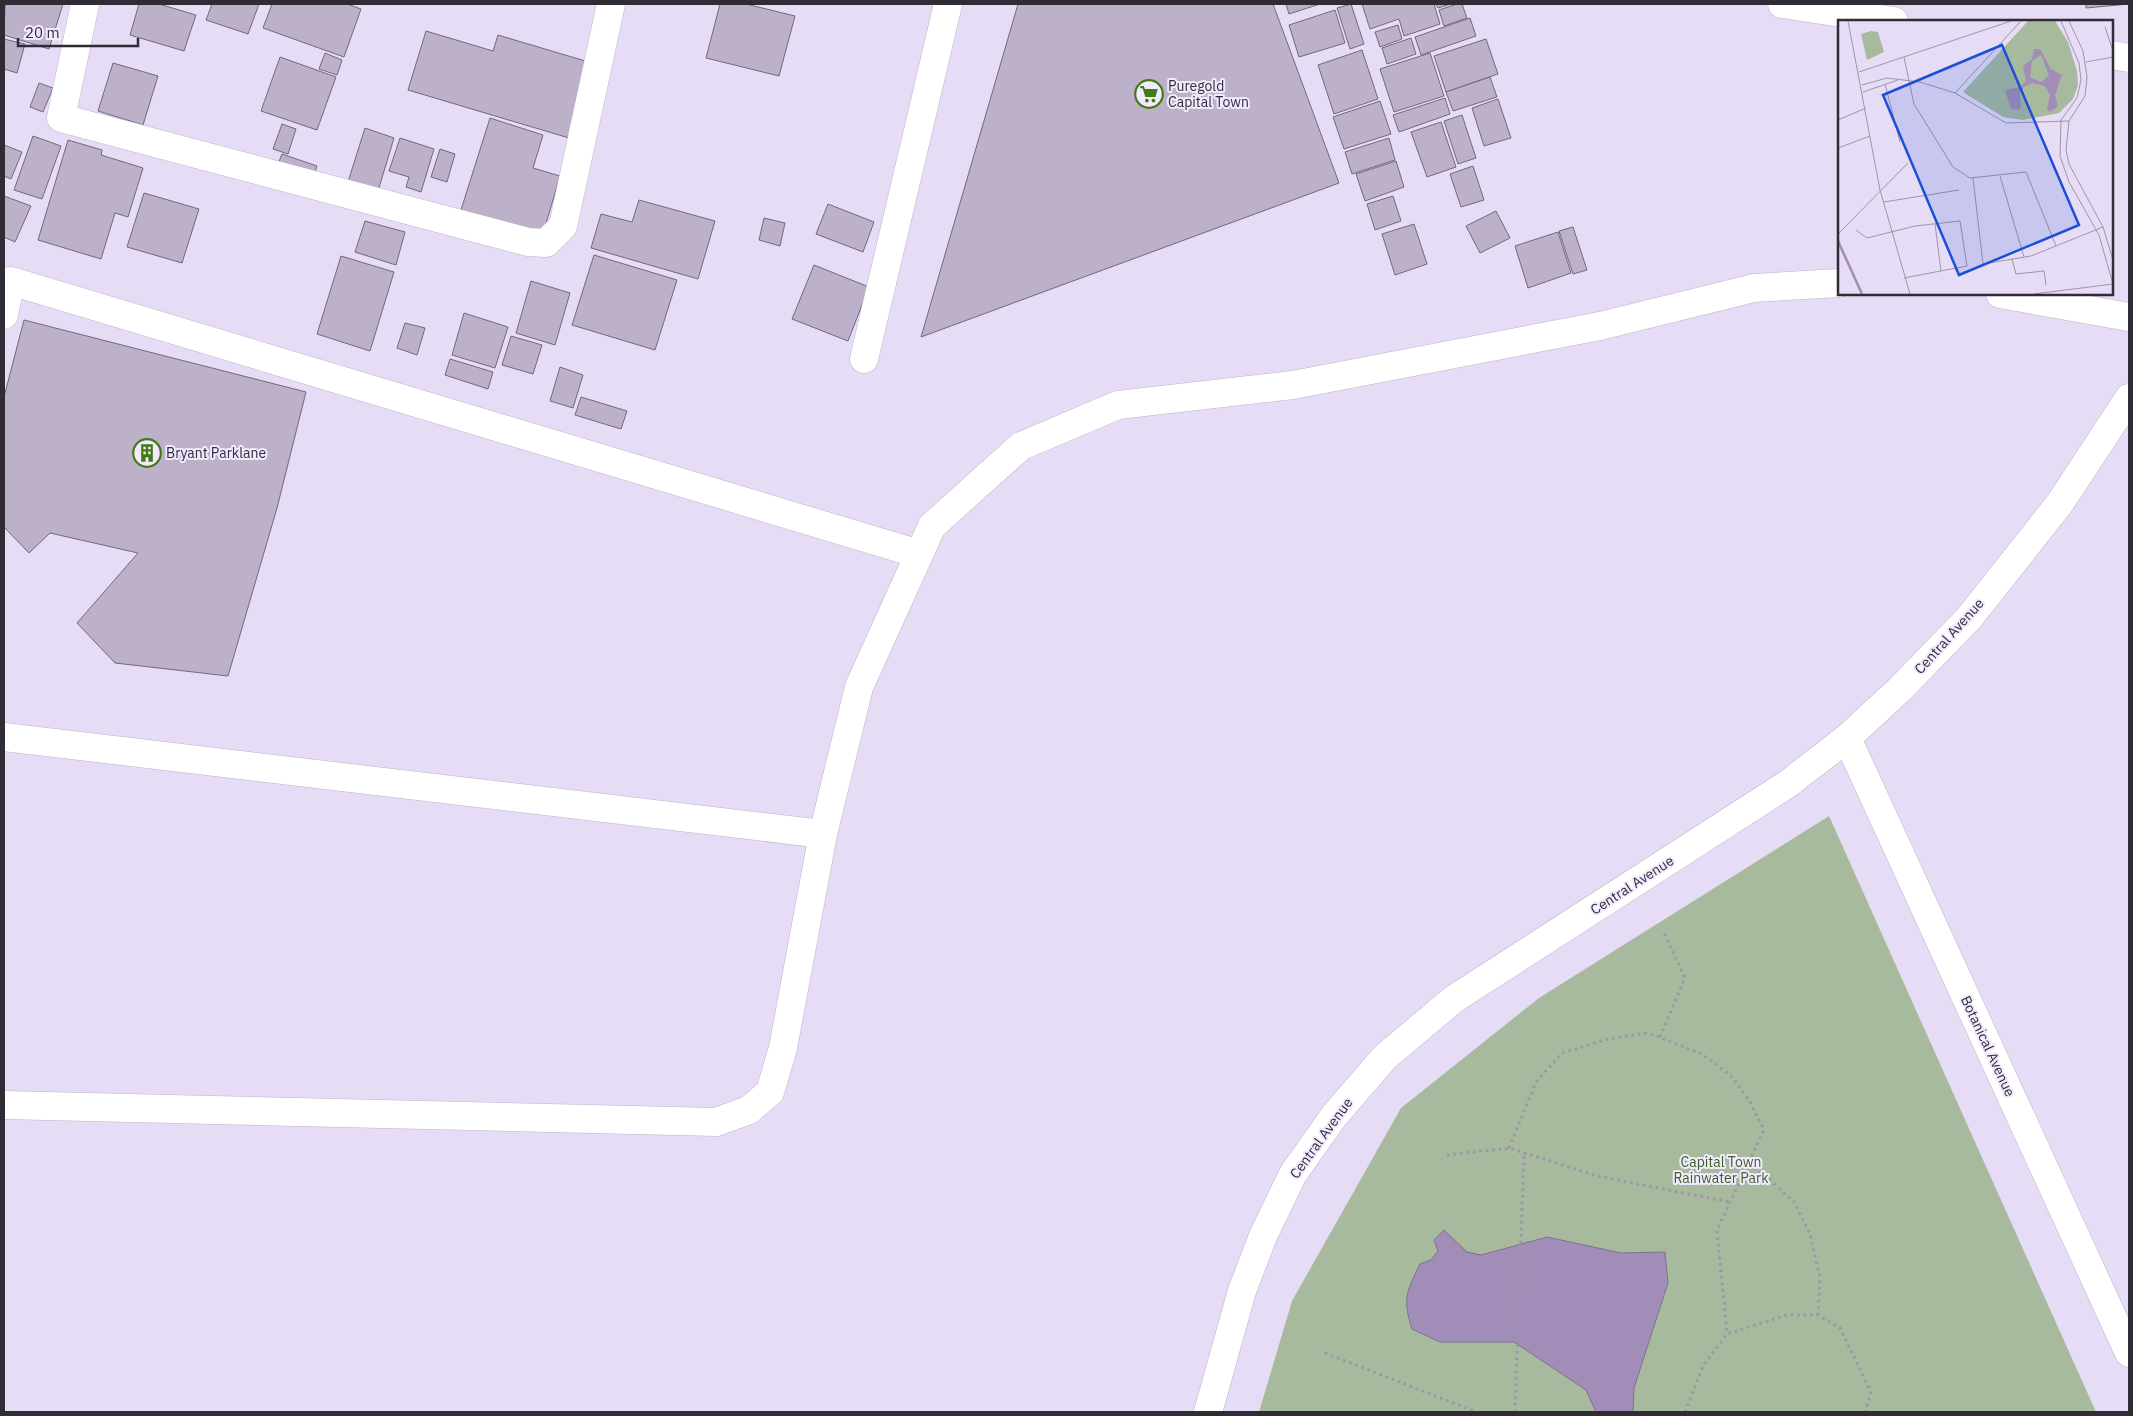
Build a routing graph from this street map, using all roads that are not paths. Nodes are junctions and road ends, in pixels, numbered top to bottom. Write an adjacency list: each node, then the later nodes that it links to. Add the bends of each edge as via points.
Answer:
1 (86, 4): 2 (street, via 61,118 528,242 546,243 563,226)
2 (611, 4)
3 (948, 4): 12 (street)
4 (1782, 4): 5 (street)
5 (1887, 20)
6 (2113, 55): 7 (street)
7 (2129, 58)
8 (1838, 283): 14 (street, via 1754,288 1600,326 1293,385 1118,405 1021,446 932,526)
9 (2006, 295): 11 (street)
10 (4, 315): 14 (street, via 11,281)
11 (2129, 317)
12 (864, 359)
13 (2129, 398): 16 (street, Central Avenue, via 2060,503 1969,618)
14 (919, 554): 17 (street, via 859,687)
15 (4, 737): 17 (street)
16 (1847, 738): 19 (street, Botanical Avenue); 20 (street, Central Avenue, via 1789,784 1454,998 1385,1057 1334,1116 1293,1174 1263,1236 1242,1291)
17 (823, 834): 18 (street, via 783,1048 770,1092 749,1110 716,1122)
18 (4, 1105)
19 (2129, 1353)
20 (1208, 1412)

